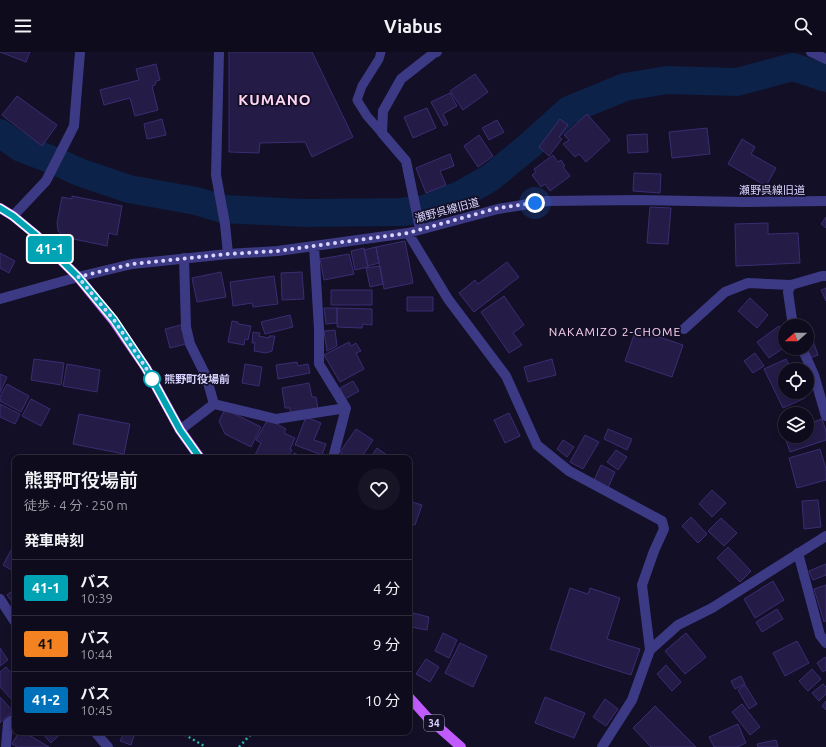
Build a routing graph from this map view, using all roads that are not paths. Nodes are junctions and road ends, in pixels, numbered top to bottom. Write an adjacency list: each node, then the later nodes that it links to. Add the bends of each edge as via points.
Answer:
1 (80, 52): 10 (street, via 74,126 46,181)
2 (219, 52): 14 (street, via 216,175)
3 (381, 52): 7 (lane, via 357,100)
4 (437, 52): 7 (street, via 401,79 383,112)
5 (811, 52): 6 (street)
6 (826, 59)
7 (382, 133): 11 (street, via 406,161)
8 (826, 201): 11 (street, 瀬野呉線旧道, via 547,201)
9 (0, 208): 10 (main road)
10 (13, 216): 17 (main road)
11 (419, 224): 12 (street, 瀬野呉線旧道)
12 (408, 233): 13 (street, 瀬野呉線旧道); 34 (street, via 448,299 506,376 537,445 569,471 662,521 664,529 642,585)
13 (314, 246): 14 (street, 瀬野呉線旧道); 24 (street, via 319,364)
14 (228, 254): 15 (street, 瀬野呉線旧道)
15 (184, 258): 17 (street, 瀬野呉線旧道, via 132,264); 23 (street, via 186,327 190,344 206,376)
16 (826, 276): 18 (street)
17 (78, 277): 19 (street, 瀬野呉線旧道); 26 (main road, via 114,320 146,368)
18 (792, 285): 20 (street, via 788,292); 21 (street, via 748,283 725,292)
19 (0, 299)
20 (792, 319)
21 (684, 329)
22 (805, 355): 25 (street)
23 (214, 404): 24 (street, via 276,419); 26 (street)
24 (346, 408): 28 (street)
25 (826, 416)
26 (180, 430): 27 (main road)
27 (198, 455)
28 (334, 455)
29 (826, 536): 30 (street)
30 (798, 553): 33 (street, via 820,635); 34 (street, via 712,608 678,625)
31 (0, 599): 32 (street)
32 (12, 617)
33 (826, 643)
34 (650, 650): 41 (street, via 632,700)
35 (412, 700): 40 (main road, 34)
36 (12, 721): 38 (street, via 8,724)
37 (98, 735): 39 (street)
38 (6, 747)
39 (108, 747)
40 (461, 747)
41 (602, 747)

